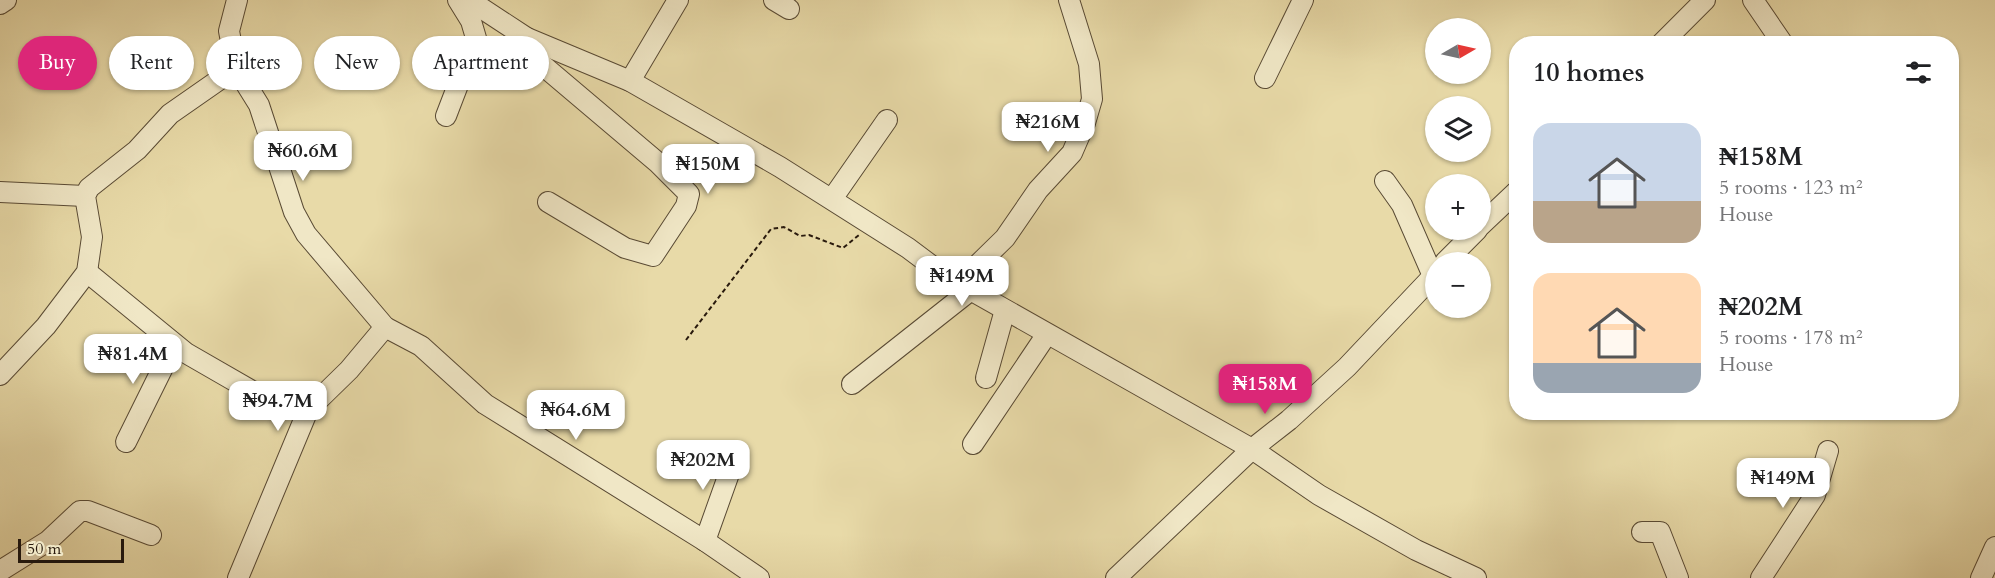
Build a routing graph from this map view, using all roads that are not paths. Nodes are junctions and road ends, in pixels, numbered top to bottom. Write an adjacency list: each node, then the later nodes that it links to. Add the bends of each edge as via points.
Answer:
1 (6, 0): 10 (street)
2 (237, 0): 11 (street)
3 (458, 0): 21 (street, via 476,38)
4 (469, 0): 12 (street)
5 (678, 0): 18 (street)
6 (1069, 0): 35 (street, via 1089,64 1092,99 1085,123 1072,153 1038,190)
7 (1303, 0): 17 (street)
8 (1705, 0): 13 (street)
9 (1753, 0): 14 (street)
10 (0, 4)
11 (230, 36)
12 (524, 36)
13 (1669, 36)
14 (1778, 36)
15 (549, 47): 18 (street)
16 (549, 71): 28 (street, via 689,194 686,206 653,256 625,248)
17 (1265, 78)
18 (630, 81): 26 (street)
19 (206, 89): 25 (street, via 170,114)
20 (250, 90): 37 (street, via 259,105 294,212 306,234)
21 (446, 116)
22 (887, 120): 26 (street)
23 (1385, 181): 31 (street)
24 (0, 192): 25 (street)
25 (85, 196): 33 (street, via 92,237)
26 (832, 199): 35 (street)
27 (1509, 199): 29 (street)
28 (548, 202)
29 (1491, 216)
30 (1467, 240): 32 (street)
31 (1428, 252)
32 (1456, 252)
33 (87, 272): 39 (street); 40 (street, via 46,326)
34 (1425, 284): 46 (street, via 1347,367)
35 (965, 287): 36 (street); 42 (street)
36 (1005, 310): 38 (street); 41 (street)
37 (385, 327): 43 (street); 51 (street, via 421,346 485,404)
38 (1047, 334): 45 (street); 46 (street)
39 (174, 345): 43 (street, via 252,391); 44 (street)
40 (0, 375)
41 (986, 378)
42 (852, 384)
43 (308, 410): 54 (street)
44 (126, 442)
45 (973, 444)
46 (1252, 449): 56 (street); 57 (street, via 1358,517)
47 (1828, 451): 59 (street, via 1815,495)
48 (736, 454): 51 (street)
49 (1642, 532): 58 (street, via 1660,532)
50 (151, 536): 53 (street, via 80,511 57,535)
51 (705, 541): 55 (street)
52 (1995, 547): 60 (street)
53 (0, 571)
54 (238, 578)
55 (759, 578)
56 (1116, 578)
57 (1476, 578)
58 (1678, 578)
59 (1761, 578)
60 (1980, 578)

